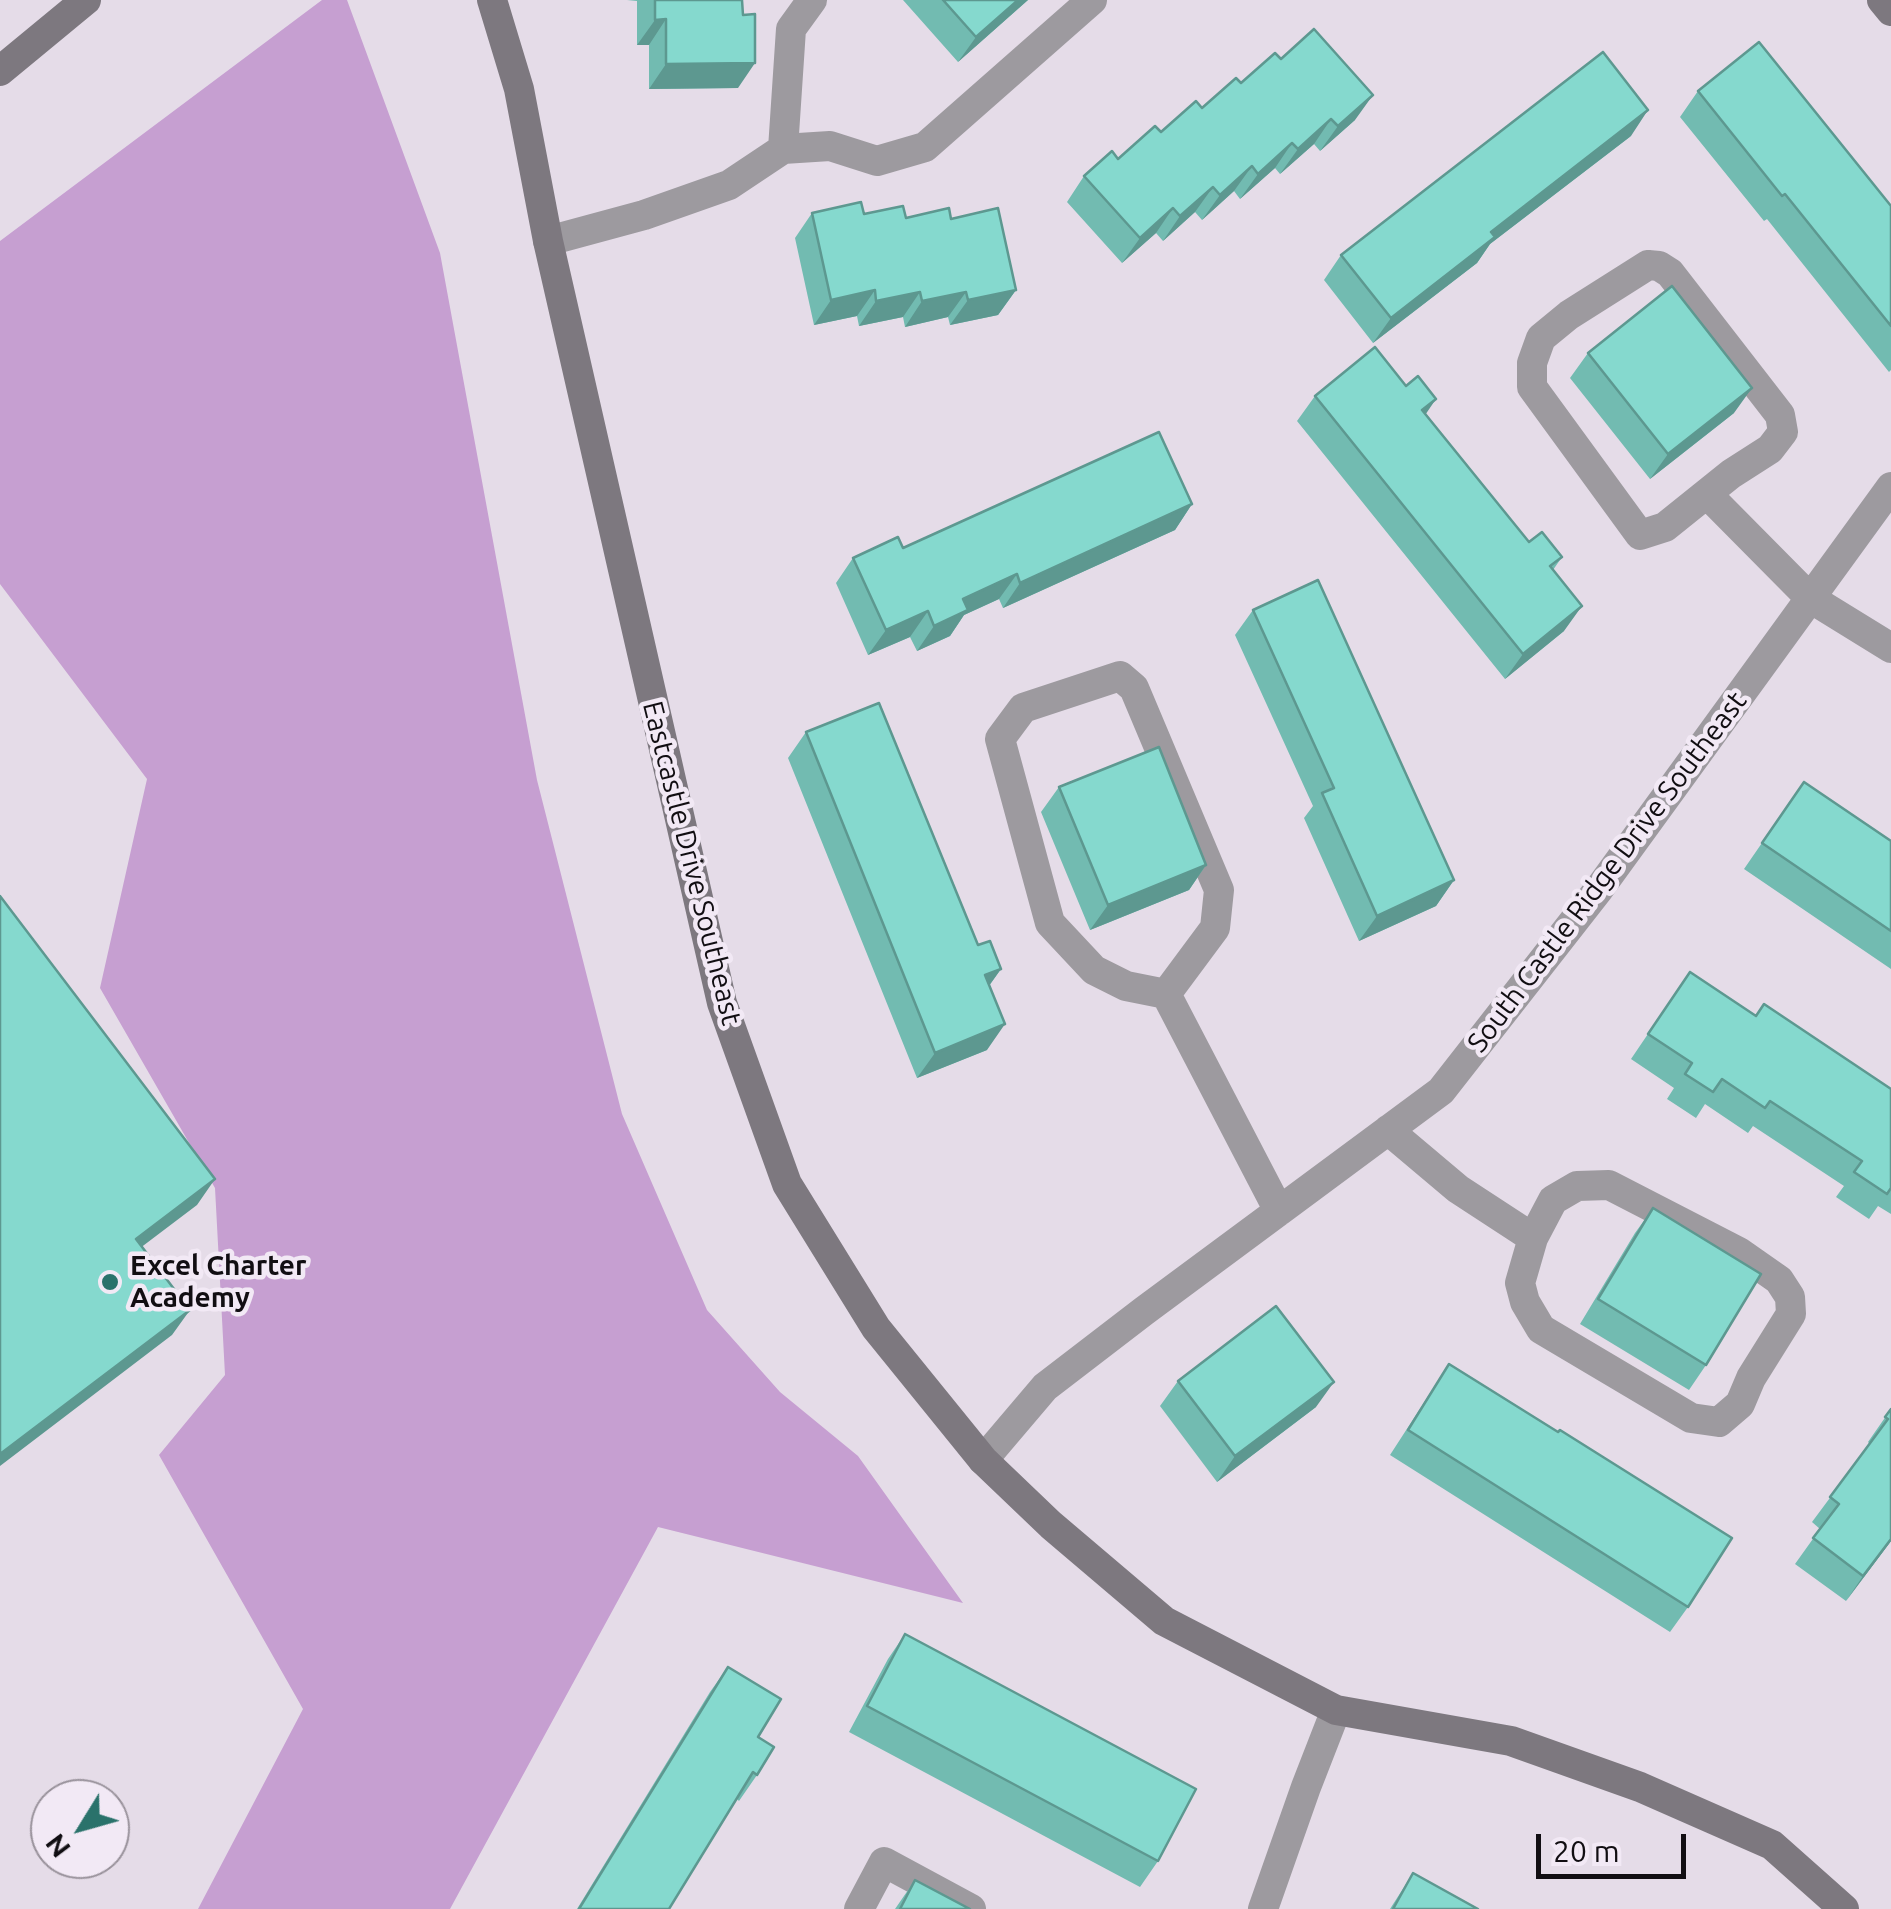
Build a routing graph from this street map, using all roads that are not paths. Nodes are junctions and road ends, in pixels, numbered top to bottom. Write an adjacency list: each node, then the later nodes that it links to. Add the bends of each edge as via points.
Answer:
1 (86, 0): 7 (street)
2 (492, 0): 9 (street, Eastcastle Drive Southeast)
3 (812, 0): 8 (street, via 790,29)
4 (1092, 0): 8 (street, via 925,147 877,161 830,146)
5 (1882, 0): 6 (street)
6 (1891, 11)
7 (0, 70)
8 (783, 149): 9 (street, via 728,185)
9 (548, 241): 18 (street, Eastcastle Drive Southeast, via 728,1022 787,1184 876,1328)
10 (1891, 487): 12 (street, South Castle Ridge Drive Southeast)
11 (1707, 494): 11 (street, via 1665,527 1640,535 1532,387 1541,338 1648,265 1670,273 1780,414 1783,432 1770,448); 12 (street)
12 (1810, 598): 13 (street); 15 (street, South Castle Ridge Drive Southeast, via 1441,1091)
13 (1891, 648)
14 (1166, 994): 14 (street, via 1126,986 1094,970 1050,923 1000,739 1024,708 1120,676 1134,688 1219,890 1215,928); 16 (street)
15 (1388, 1130): 16 (street, South Castle Ridge Drive Southeast); 17 (street, via 1458,1190)
16 (1279, 1211): 18 (street, South Castle Ridge Drive Southeast, via 1046,1387)
17 (1533, 1238): 17 (street, via 1520,1283 1541,1329 1690,1418 1719,1422 1740,1404 1792,1314 1779,1280 1609,1185 1577,1186 1553,1200)
18 (982, 1460): 19 (street, Eastcastle Drive Southeast, via 1164,1621)
19 (1336, 1710): 22 (street); 23 (street, Eastcastle Drive Southeast, via 1511,1741 1640,1787 1772,1846)
20 (859, 1909): 21 (street, via 884,1862)
21 (971, 1909)
22 (1263, 1909)
23 (1844, 1909)

